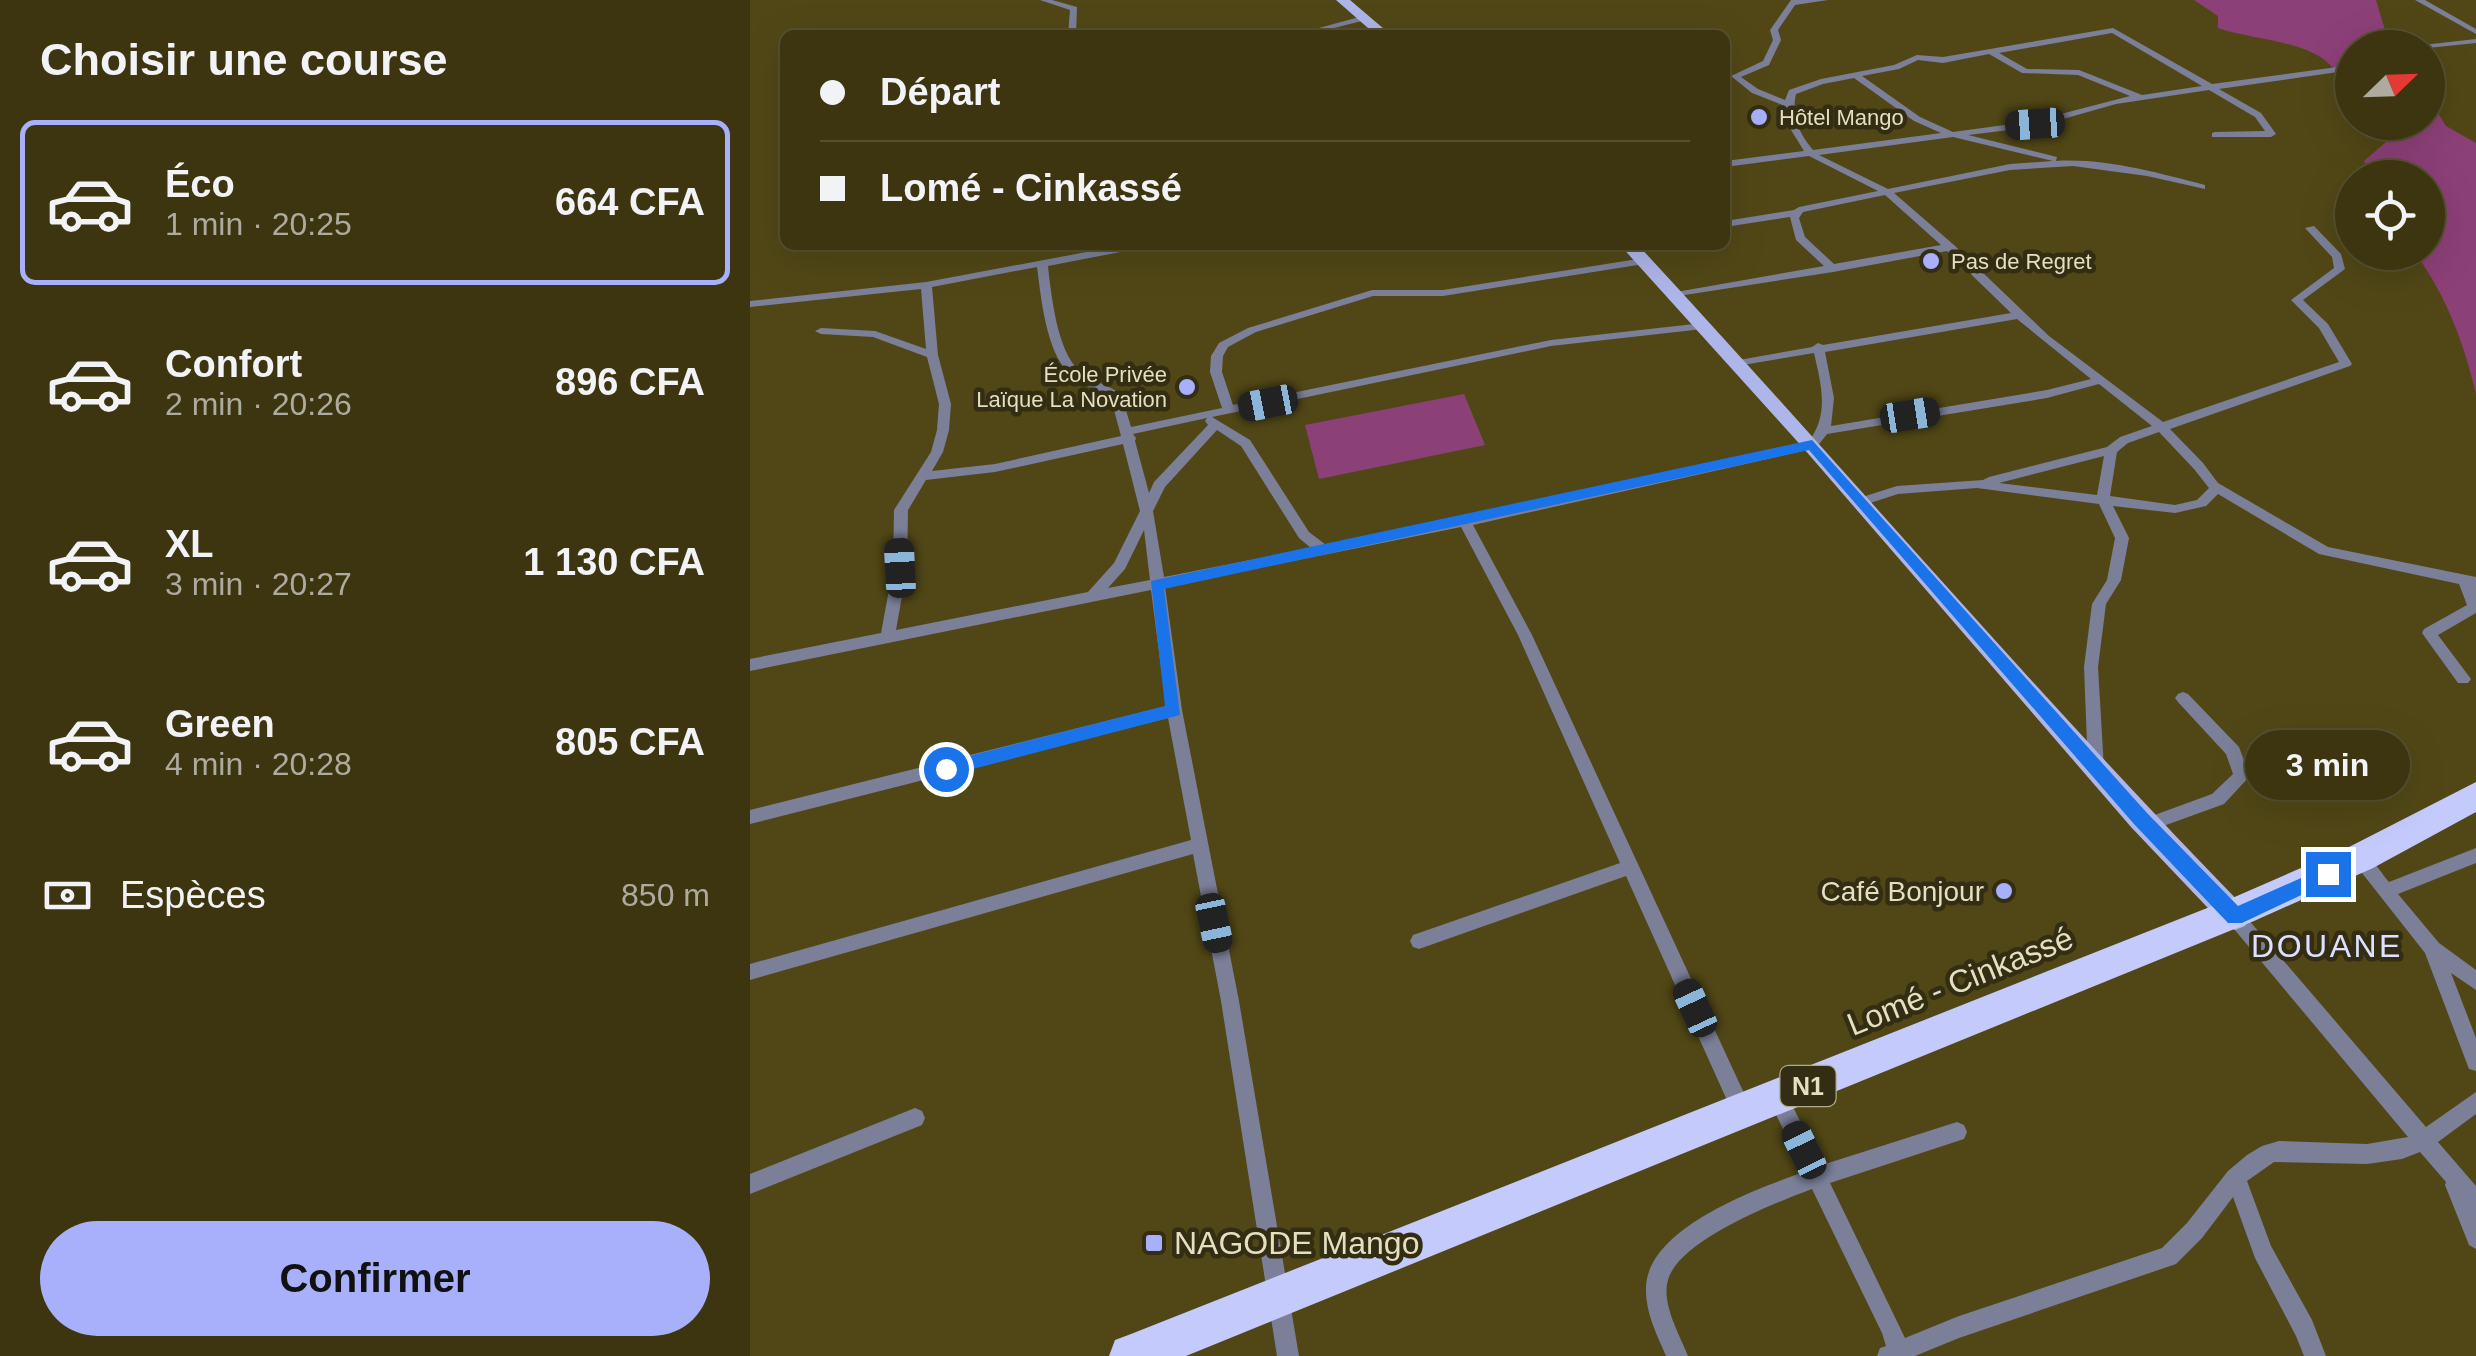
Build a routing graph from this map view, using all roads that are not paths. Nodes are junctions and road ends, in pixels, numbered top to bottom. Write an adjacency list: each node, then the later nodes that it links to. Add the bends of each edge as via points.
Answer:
1 (1044, 0): 7 (street, via 1074,9)
2 (1342, 0): 6 (main road)
3 (1824, 0): 5 (street)
4 (2420, 0): 10 (street)
5 (1794, 2): 19 (street, via 1774,30 1778,40 1766,63 1735,76)
6 (1363, 18): 8 (street); 9 (main road)
7 (1072, 30)
8 (1316, 30)
9 (1378, 30)
10 (2476, 32)
11 (2476, 41): 12 (street)
12 (2445, 44)
13 (1996, 52): 15 (street, via 1917,57); 16 (street, via 2113,30); 18 (street, via 2025,70 2079,74)
14 (2335, 70): 16 (street)
15 (1855, 75): 19 (street, via 1796,90); 21 (street)
16 (2215, 88): 17 (street); 22 (street, via 2258,115 2271,134)
17 (2192, 92): 18 (street); 20 (street)
18 (2140, 97): 21 (street, via 2035,124)
19 (1788, 104): 23 (street)
20 (2184, 105)
21 (1947, 133): 23 (street); 25 (street)
22 (2214, 135)
23 (1810, 153): 24 (street); 27 (street)
24 (1730, 163)
25 (2073, 163): 26 (street); 27 (street, via 2010,167)
26 (2202, 187)
27 (1890, 194): 28 (street); 31 (street)
28 (1795, 213): 29 (street); 35 (street, via 1800,238)
29 (1730, 223)
30 (2310, 228): 49 (street, via 2340,268 2296,300 2324,326 2346,364)
31 (1950, 248): 35 (street); 39 (street)
32 (1114, 250): 34 (street)
33 (1636, 253): 37 (main road); 46 (street, via 1443,293 1372,293 1252,330 1223,345 1217,356)
34 (1042, 263): 36 (street); 50 (street, via 1063,359 1074,373 1117,397)
35 (1834, 269): 37 (street)
36 (926, 284): 38 (street); 43 (street)
37 (1676, 296): 40 (main road)
38 (750, 304)
39 (2020, 315): 42 (street); 45 (street)
40 (1703, 326): 44 (main road); 46 (street, via 1550,343)
41 (820, 331): 43 (street, via 875,334)
42 (1818, 346): 44 (street); 51 (street, via 1828,396)
43 (932, 355): 53 (street, via 944,417 940,445)
44 (1737, 364): 51 (main road)
45 (2102, 380): 49 (street); 51 (street)
46 (1229, 411): 47 (street)
47 (1202, 416): 48 (street); 50 (street)
48 (1216, 424): 58 (street, via 1165,477); 62 (street, via 1246,442 1304,535)
49 (2160, 428): 52 (street); 55 (street)
50 (1129, 434): 53 (street, via 995,468); 58 (street)
51 (1820, 437): 57 (main road); 60 (street)
52 (2111, 450): 54 (street); 56 (street)
53 (923, 476): 66 (street, via 901,510 900,568)
54 (1977, 484): 56 (street); 57 (street, via 1897,490)
55 (2214, 486): 59 (street, via 2201,503); 63 (street, via 2310,546)
56 (2104, 498): 59 (street); 61 (street)
57 (1861, 502): 71 (main road)
58 (1147, 507): 64 (street); 65 (street, via 1120,566)
59 (2146, 508): 61 (street)
60 (1465, 522): 62 (street); 78 (street, via 1517,618)
61 (2116, 522): 71 (street, via 2122,538 2114,580 2099,604 2091,667)
62 (1324, 550): 64 (street)
63 (2471, 582): 68 (street, via 2475,607 2429,634)
64 (1156, 585): 65 (street); 70 (street)
65 (1089, 599): 66 (street)
66 (886, 639): 67 (street)
67 (750, 665)
68 (2463, 680)
69 (2183, 698): 74 (street, via 2233,752 2242,776 2218,799)
70 (1174, 710): 73 (street); 75 (street)
71 (2096, 769): 74 (main road)
72 (2476, 796): 77 (highway, Lomé - Cinkassé / N1)
73 (750, 818)
74 (2147, 825): 80 (main road)
75 (1199, 845): 83 (street); 97 (street)
76 (2476, 855): 79 (street)
77 (2359, 860): 79 (street); 80 (highway, Lomé - Cinkassé / N1)
78 (1631, 867): 81 (street); 87 (street)
79 (2386, 892): 82 (street)
80 (2235, 917): 87 (highway, Lomé - Cinkassé / N1); 90 (street)
81 (1419, 941)
82 (2432, 948): 84 (street); 85 (street)
83 (750, 972)
84 (2476, 980)
85 (2476, 1062)
86 (2476, 1102): 90 (street)
87 (1760, 1106): 91 (street); 97 (highway, Lomé - Cinkassé / N1)
88 (915, 1118): 94 (street)
89 (1957, 1132): 91 (street)
90 (2425, 1142): 92 (street); 93 (street, via 2402,1153 2271,1152)
91 (1816, 1176): 98 (street); 101 (street, via 1680,1243 1658,1274 1657,1302)
92 (2452, 1176): 95 (street); 96 (street)
93 (2235, 1178): 98 (street, via 2198,1231 2168,1256); 102 (street, via 2264,1255)
94 (750, 1184)
95 (2476, 1202)
96 (2476, 1238)
97 (1278, 1296): 99 (highway, Lomé - Cinkassé / N1); 100 (street)
98 (1895, 1354)
99 (1131, 1356)
100 (1288, 1356)
101 (1677, 1356)
102 (2315, 1356)

